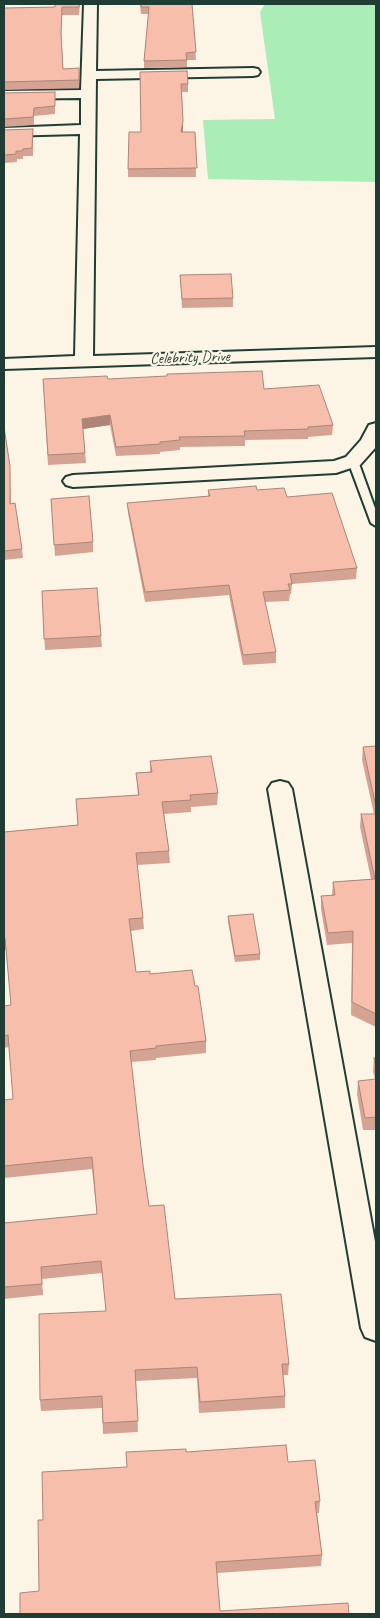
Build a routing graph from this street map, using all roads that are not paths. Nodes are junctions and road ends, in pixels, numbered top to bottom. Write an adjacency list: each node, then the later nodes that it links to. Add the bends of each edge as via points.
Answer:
1 (90, 4): 3 (street)
2 (254, 72): 3 (street)
3 (88, 75): 4 (street)
4 (88, 94): 5 (street); 6 (street)
5 (4, 95)
6 (88, 129): 7 (street); 9 (street)
7 (4, 132)
8 (376, 352): 9 (street, Celebrity Drive)
9 (84, 362): 10 (street, Celebrity Drive)
10 (4, 364)
11 (376, 429): 12 (street, via 370,442)
12 (353, 461): 13 (street, via 336,467); 14 (lane)
13 (73, 480)
14 (376, 523)
15 (280, 789): 16 (street)
16 (376, 1328)

